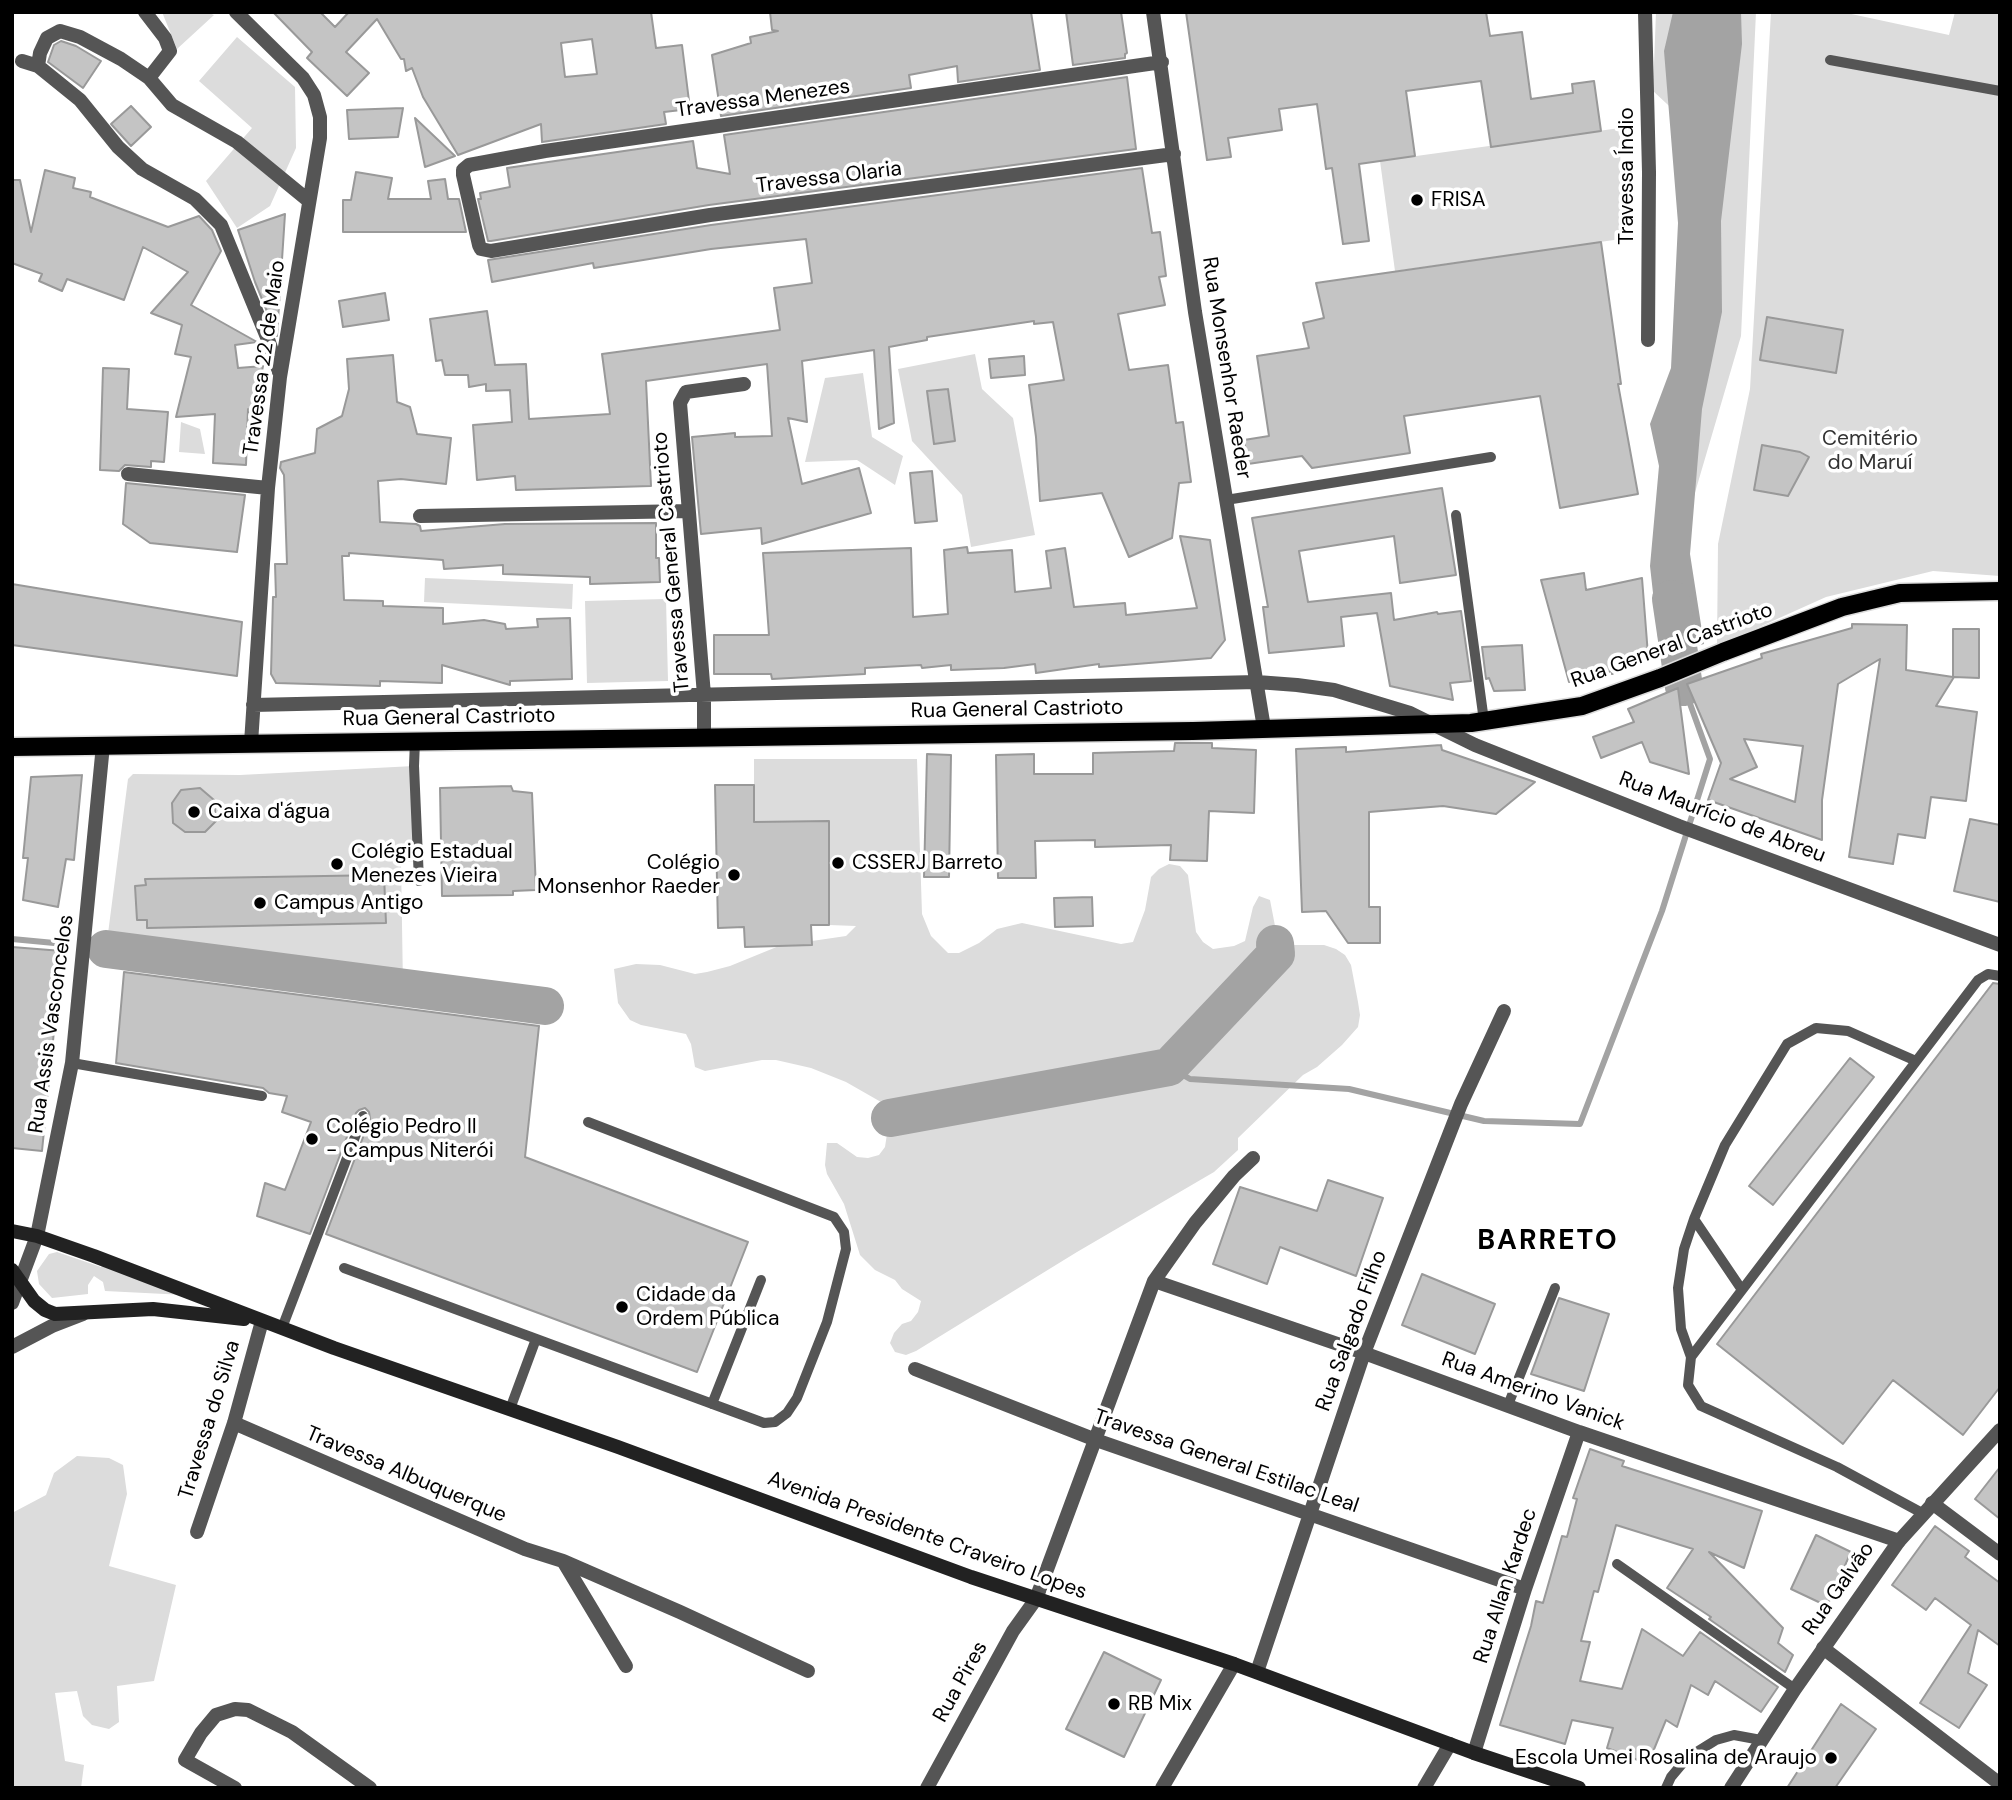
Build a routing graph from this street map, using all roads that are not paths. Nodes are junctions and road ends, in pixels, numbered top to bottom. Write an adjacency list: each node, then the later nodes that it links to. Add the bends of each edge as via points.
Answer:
1 (145, 12): 9 (street, via 170,51)
2 (236, 12): 12 (street, Travessa 22 de Maio, via 303,78 314,95 320,138)
3 (1153, 12): 7 (street, Rua Monsenhor Raeder)
4 (1645, 12): 14 (street, Travessa Índio)
5 (1830, 60): 10 (lane)
6 (22, 61): 8 (street)
7 (1162, 62): 11 (street, Rua Monsenhor Raeder); 13 (street, Travessa Menezes, via 545,150 469,165 463,175 479,245)
8 (38, 66): 9 (street, via 47,38 60,31 80,37); 15 (street, via 80,100 142,169 195,199 221,225)
9 (149, 78): 12 (street, via 172,105 237,142)
10 (2000, 91)
11 (1174, 154): 13 (street, Travessa Olaria, via 710,215); 20 (street, Rua Monsenhor Raeder)
12 (310, 201): 15 (street, Travessa 22 de Maio)
13 (491, 251)
14 (1648, 340)
15 (280, 377): 19 (street, Travessa 22 de Maio)
16 (744, 384): 21 (street, Travessa General Castrioto, via 686,391 680,404)
17 (1491, 457): 20 (lane)
18 (128, 474): 19 (street)
19 (268, 488): 27 (street, Travessa 22 de Maio)
20 (1226, 500): 25 (street, Rua Monsenhor Raeder)
21 (688, 511): 23 (street); 26 (street, Travessa General Castrioto)
22 (1456, 515): 28 (lane)
23 (420, 516)
24 (2000, 591): 28 (main road, Rua General Castrioto, via 1900,593 1842,607 1582,706)
25 (1257, 682): 26 (street, Rua Maurício de Abreu); 29 (street, Rua Maurício de Abreu, via 1335,690); 30 (street, Rua Monsenhor Raeder)
26 (704, 695): 27 (street, Rua Maurício de Abreu); 31 (street, Travessa General Castrioto)
27 (253, 705): 33 (street, Travessa 22 de Maio)
28 (1484, 721): 29 (main road, Rua General Castrioto)
29 (1431, 723): 30 (main road, Rua General Castrioto); 37 (street, Rua Maurício de Abreu, via 1679,826)
30 (1264, 729): 31 (main road, Rua General Castrioto)
31 (704, 737): 32 (main road, Rua General Castrioto)
32 (415, 741): 33 (main road, Rua General Castrioto); 36 (lane)
33 (251, 743): 34 (main road, Rua General Castrioto)
34 (103, 745): 35 (main road, Rua General Castrioto); 41 (street, Rua Assis Vasconcelos)
35 (12, 747)
36 (419, 881)
37 (2000, 945)
38 (2000, 976): 40 (lane, via 1987,974 1978,980)
39 (1504, 1011): 61 (street, Rua Salgado Filho, via 1461,1104)
40 (1916, 1061): 46 (lane, via 1848,1031 1816,1028 1787,1044 1725,1145); 54 (lane)
41 (72, 1063): 42 (lane); 48 (street, Rua Assis Vasconcelos)
42 (262, 1096)
43 (363, 1116): 58 (lane)
44 (588, 1122): 64 (lane, via 834,1216 844,1232 845,1249 827,1322 787,1413 764,1423)
45 (1253, 1158): 52 (street, Rua Pires, via 1195,1223)
46 (1694, 1219): 54 (lane); 62 (lane, via 1678,1288 1681,1329)
47 (12, 1231): 48 (main road, Avenida Presidente Craveiro Lopes)
48 (37, 1236): 50 (street, Rua Assis Vasconcelos); 57 (main road, Avenida Presidente Craveiro Lopes)
49 (344, 1268): 59 (lane)
50 (16, 1275): 55 (street, Rua Assis Vasconcelos); 56 (main road, Avenida Presidente Craveiro Lopes, via 45,1310)
51 (761, 1280): 64 (lane)
52 (1154, 1281): 61 (street, Rua Amerino Vanick); 70 (street, Rua Pires)
53 (1555, 1289): 65 (lane)
54 (1742, 1290): 62 (lane)
55 (12, 1303)
56 (83, 1314): 57 (main road, Avenida Presidente Craveiro Lopes, via 153,1309); 60 (street, Avenida Presidente Craveiro Lopes)
57 (262, 1321): 58 (main road, Avenida Presidente Craveiro Lopes); 67 (street, Travessa do Silva)
58 (282, 1328): 66 (main road, Avenida Presidente Craveiro Lopes)
59 (536, 1339): 64 (lane); 66 (lane)
60 (12, 1347)
61 (1364, 1353): 65 (street, Rua Amerino Vanick); 72 (street, Rua Salgado Filho)
62 (1691, 1357): 71 (lane, via 1688,1385 1701,1406)
63 (915, 1369): 70 (street, Travessa General Estilac Leal)
64 (712, 1404)
65 (1508, 1405): 69 (street, Rua Amerino Vanick)
66 (510, 1409): 79 (main road, Avenida Presidente Craveiro Lopes)
67 (234, 1423): 73 (street, Travessa do Silva); 76 (street, Travessa Albuquerque)
68 (2000, 1430): 71 (street, Rua Galvão)
69 (1579, 1432): 74 (street, Rua Amerino Vanick); 78 (street, Rua Allan Kardec)
70 (1096, 1440): 72 (street, Travessa General Estilac Leal); 79 (street, Rua Pires)
71 (1927, 1508): 74 (street, Rua Galvão); 75 (street)
72 (1309, 1513): 78 (street, Travessa General Estilac Leal); 84 (street, Rua Salgado Filho)
73 (197, 1532)
74 (1899, 1541): 80 (street, Rua Galvão)
75 (2000, 1554)
76 (562, 1561): 82 (street); 83 (street, Travessa Albuquerque)
77 (1618, 1564): 85 (lane)
78 (1525, 1589): 88 (street, Rua Allan Kardec)
79 (1036, 1599): 81 (main road, Avenida Presidente Craveiro Lopes); 92 (street, Rua Pires)
80 (1823, 1648): 85 (street, Rua Galvão); 89 (street)
81 (1234, 1664): 84 (main road, Avenida Presidente Craveiro Lopes); 93 (street)
82 (626, 1667)
83 (808, 1671)
84 (1257, 1672): 87 (main road, Avenida Presidente Craveiro Lopes)
85 (1795, 1689): 86 (street, Rua Galvão)
86 (1761, 1740): 96 (lane, via 1734,1735 1716,1740 1687,1758); 97 (street, Rua Galvão)
87 (1450, 1744): 88 (main road, Avenida Presidente Craveiro Lopes); 94 (street)
88 (1474, 1753): 95 (main road, Avenida Presidente Craveiro Lopes)
89 (2000, 1784)
90 (235, 1788): 91 (street, via 185,1760 216,1715 235,1709 248,1710 292,1732)
91 (370, 1788)
92 (927, 1788)
93 (1162, 1788)
94 (1424, 1788)
95 (1580, 1788)
96 (1666, 1788)
97 (1731, 1788)

